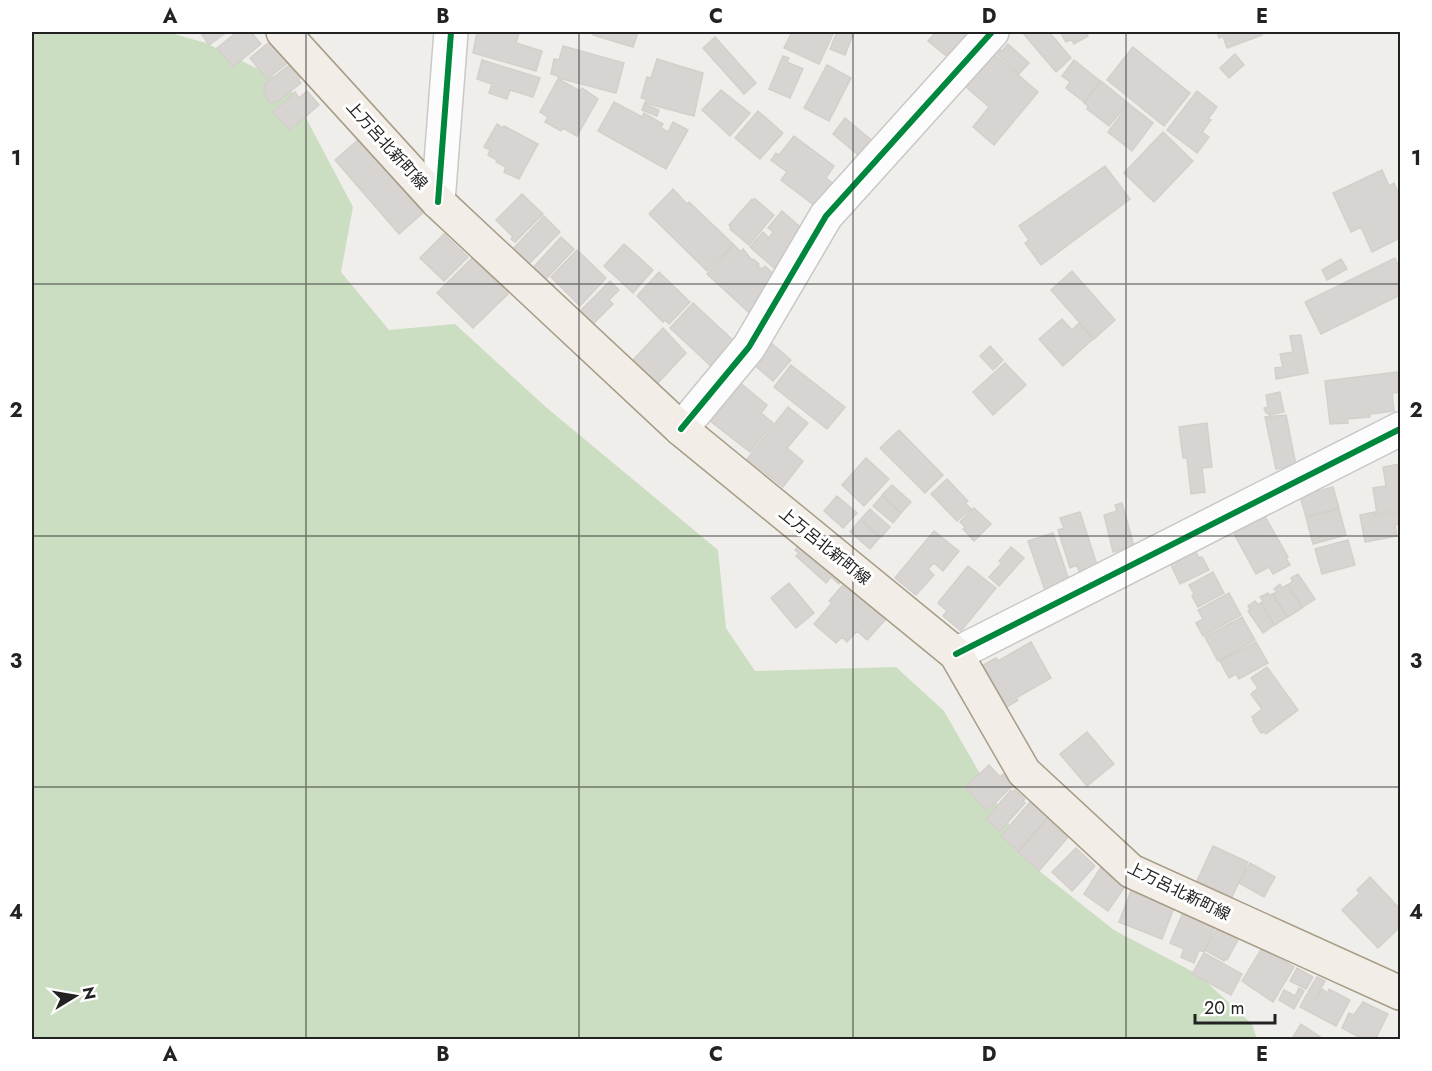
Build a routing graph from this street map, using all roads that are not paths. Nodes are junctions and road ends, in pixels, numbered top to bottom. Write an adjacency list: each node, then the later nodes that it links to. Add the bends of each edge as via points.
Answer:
1 (283, 32): 4 (main road, 上万呂北新町線)
2 (451, 32): 4 (street)
3 (992, 32): 5 (street, via 826,216 749,347)
4 (438, 202): 5 (main road, 上万呂北新町線)
5 (681, 429): 7 (main road, 上万呂北新町線)
6 (1401, 429): 7 (street)
7 (956, 654): 8 (main road, 上万呂北新町線, via 1024,772 1131,871)
8 (1401, 993)

